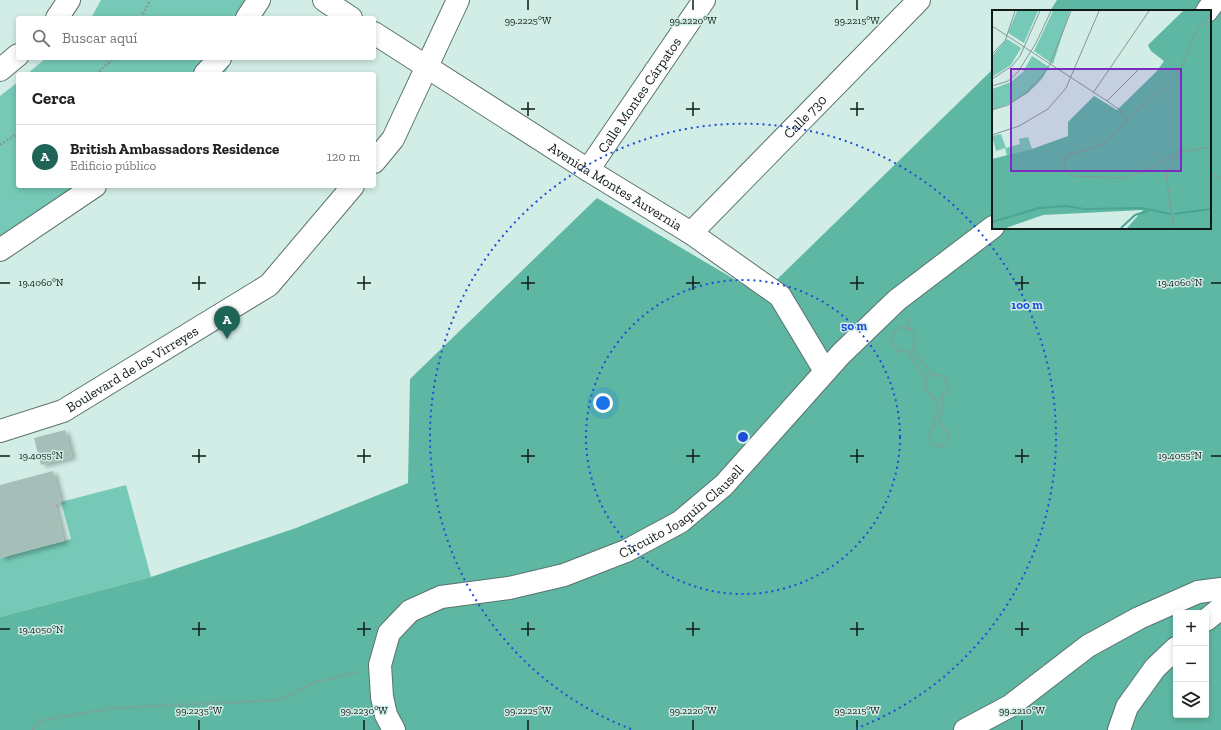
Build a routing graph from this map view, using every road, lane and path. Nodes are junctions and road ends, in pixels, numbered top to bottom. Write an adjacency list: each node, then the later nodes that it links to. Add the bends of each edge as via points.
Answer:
1 (69, 0): 10 (street)
2 (150, 0): 11 (path)
3 (259, 0): 12 (street)
4 (324, 0): 13 (street)
5 (458, 0): 18 (street)
6 (704, 0): 25 (street, Calle Montes Cárpatos)
7 (919, 0): 31 (street, Calle 730)
8 (1215, 0): 9 (street)
9 (1208, 10)
10 (58, 16)
11 (142, 16)
12 (248, 16)
13 (348, 16)
14 (376, 34): 18 (street, Avenida Montes Auvernia)
15 (16, 57): 19 (street)
16 (112, 60): 20 (path)
17 (218, 60): 21 (street)
18 (427, 68): 24 (street, via 393,139); 25 (street, Avenida Montes Auvernia)
19 (0, 70)
20 (98, 72)
21 (207, 72)
22 (16, 134): 23 (path)
23 (0, 145)
24 (376, 160)
25 (588, 170): 31 (street, Avenida Montes Auvernia)
26 (1211, 174): 27 (path)
27 (1221, 179)
28 (92, 188): 32 (street)
29 (351, 188): 35 (street, Boulevard de los Virreyes, via 269,285 63,411)
30 (992, 228): 33 (street, Circuito Joaquín Clausell, via 897,300)
31 (691, 233): 33 (street, Avenida Montes Auvernia, via 780,296)
32 (0, 250)
33 (824, 371): 40 (street, Circuito Joaquín Clausell, via 724,485 680,522 626,551 564,575 509,588 440,597 410,611 389,633)
34 (927, 381): 34 (path, via 926,388 936,399 937,406 935,426 930,433 930,440 934,445 940,446 946,444 949,438 940,420 944,408 941,397 947,392 947,381 942,376 932,376 913,350 916,339 912,331 906,328 898,329 891,338 893,345 898,351 907,351)
35 (0, 431)
36 (1221, 589): 43 (street, via 1198,592 1139,618 1088,646 1010,706)
37 (1221, 608): 38 (street)
38 (1209, 618)
39 (1173, 651): 44 (street, via 1155,668 1127,707)
40 (380, 666): 41 (path, via 313,683 280,700 115,708 42,720); 42 (street, Circuito Joaquín Clausell, via 382,697 386,715)
41 (32, 730)
42 (394, 730)
43 (965, 730)
44 (1119, 730)

